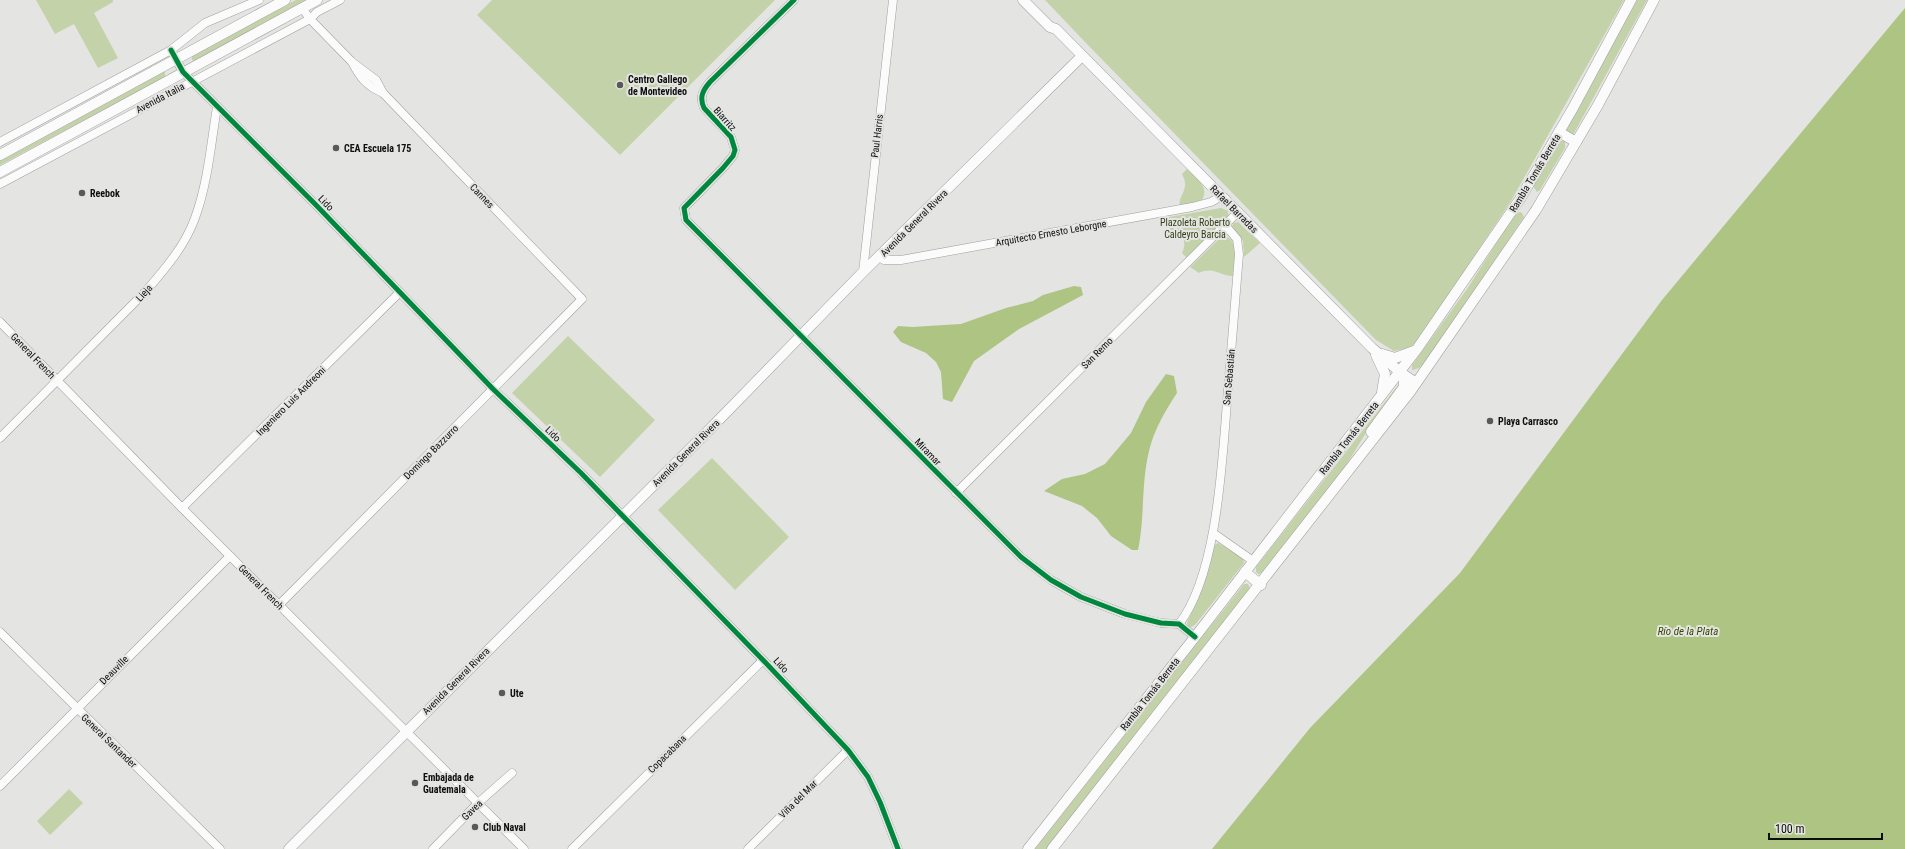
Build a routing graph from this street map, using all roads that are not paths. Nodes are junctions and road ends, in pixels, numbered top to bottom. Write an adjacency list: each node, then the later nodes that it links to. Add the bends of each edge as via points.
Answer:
1 (259, 0): 14 (street, via 205,23)
2 (285, 0): 16 (main road)
3 (317, 0): 11 (main road, Avenida Italia)
4 (340, 0): 12 (street, Avenida Italia)
5 (794, 0): 30 (street, Biarritz, via 710,82 702,93 704,108 731,137 735,150 723,168 684,208)
6 (893, 0): 33 (street, Paul Harris)
7 (1023, 0): 13 (main road, Rafael Barradas)
8 (1033, 0): 13 (main road, Rafael Barradas, via 1055,23)
9 (1631, 0): 20 (main road, Rambla Tomás Berreta)
10 (1654, 0): 22 (main road, Rambla Tomás Berreta)
11 (302, 8): 12 (street, Cannes); 17 (main road, Avenida Italia)
12 (310, 18): 18 (street, Avenida Italia); 35 (street, Cannes, via 352,62 364,82 383,93)
13 (1056, 29): 15 (main road, Rafael Barradas)
14 (171, 50): 16 (street, Lido); 21 (street)
15 (1082, 56): 26 (main road, Rafael Barradas); 32 (main road, Avenida General Rivera)
16 (176, 60): 17 (street, Lido); 23 (main road)
17 (183, 72): 18 (street, Lido); 24 (main road, Avenida Italia)
18 (192, 81): 19 (street, Lido); 25 (street, Avenida Italia)
19 (217, 107): 34 (street, Lido, via 316,205); 41 (street, Lieja, via 203,189 195,218 184,242 146,291)
20 (1559, 132): 22 (main road); 27 (main road, Rambla Tomás Berreta)
21 (0, 142)
22 (1576, 142): 28 (main road, Rambla Tomás Berreta)
23 (0, 155)
24 (0, 172)
25 (0, 184)
26 (1222, 196): 29 (main road, Rafael Barradas); 32 (street, Arquitecto Ernesto Leborgne, via 1192,208 901,260 884,260)
27 (1520, 199): 28 (main road); 39 (main road, Rambla Tomás Berreta)
28 (1536, 210): 42 (main road, Rambla Tomás Berreta)
29 (1238, 212): 31 (street, San Remo); 38 (main road, Rafael Barradas)
30 (686, 220): 37 (street, Miramar)
31 (1225, 225): 47 (street, San Remo); 50 (street, San Sebastián, via 1237,239 1239,254 1222,467)
32 (879, 257): 33 (main road, Avenida General Rivera)
33 (863, 272): 37 (main road, Avenida General Rivera)
34 (399, 293): 43 (street, Lido); 48 (street, Ingeniero Luis Andreoni)
35 (582, 299): 43 (street, Domingo Bazzurro)
36 (0, 322): 41 (street, General French)
37 (802, 335): 47 (street, Miramar); 49 (main road, Avenida General Rivera)
38 (1372, 348): 39 (main road, via 1395,358); 40 (main road, Rafael Barradas); 44 (main road, via 1385,374)
39 (1417, 349): 40 (main road, Rambla Tomás Berreta)
40 (1400, 372): 42 (main road, Rafael Barradas); 44 (main road, Rambla Tomás Berreta); 46 (main road, via 1404,379 1404,387 1369,435)
41 (57, 381): 45 (street, Lieja); 48 (street, General French)
42 (1416, 383): 46 (main road, Rambla Tomás Berreta)
43 (493, 390): 49 (street, Lido, via 581,473); 55 (street, Domingo Bazzurro)
44 (1380, 397): 52 (main road, Rambla Tomás Berreta)
45 (0, 438)
46 (1358, 460): 54 (main road, Rambla Tomás Berreta)
47 (956, 493): 56 (street, Miramar, via 1021,557 1069,591 1125,614 1161,623)
48 (182, 508): 51 (street, General French)
49 (622, 517): 59 (street, Lido); 61 (main road, Avenida General Rivera)
50 (1213, 532): 52 (street); 56 (street, San Sebastián, via 1193,599)
51 (230, 556): 55 (street, General French); 60 (street, Deauville)
52 (1254, 561): 53 (main road, Rambla Tomás Berreta)
53 (1245, 572): 54 (main road); 58 (main road, Rambla Tomás Berreta)
54 (1260, 585): 74 (main road, Rambla Tomás Berreta)
55 (279, 605): 61 (street, General French)
56 (1179, 624): 58 (street)
57 (0, 632): 60 (street, General Santander)
58 (1195, 637): 73 (main road, Rambla Tomás Berreta)
59 (763, 660): 62 (street, Lido); 70 (street, Copacabana)
60 (76, 708): 64 (street, Deauville); 66 (street, General Santander)
61 (405, 732): 65 (street, General French); 67 (main road, Avenida General Rivera)
62 (848, 750): 71 (street, Viña del Mar); 72 (street, Lido, via 868,777)
63 (512, 773): 65 (street, Gavea)
64 (0, 786)
65 (478, 803): 68 (street, Gavea); 69 (street, General French)
66 (220, 849)
67 (289, 849)
68 (433, 849)
69 (524, 849)
70 (572, 849)
71 (748, 849)
72 (898, 849)
73 (1028, 849)
74 (1052, 849)

